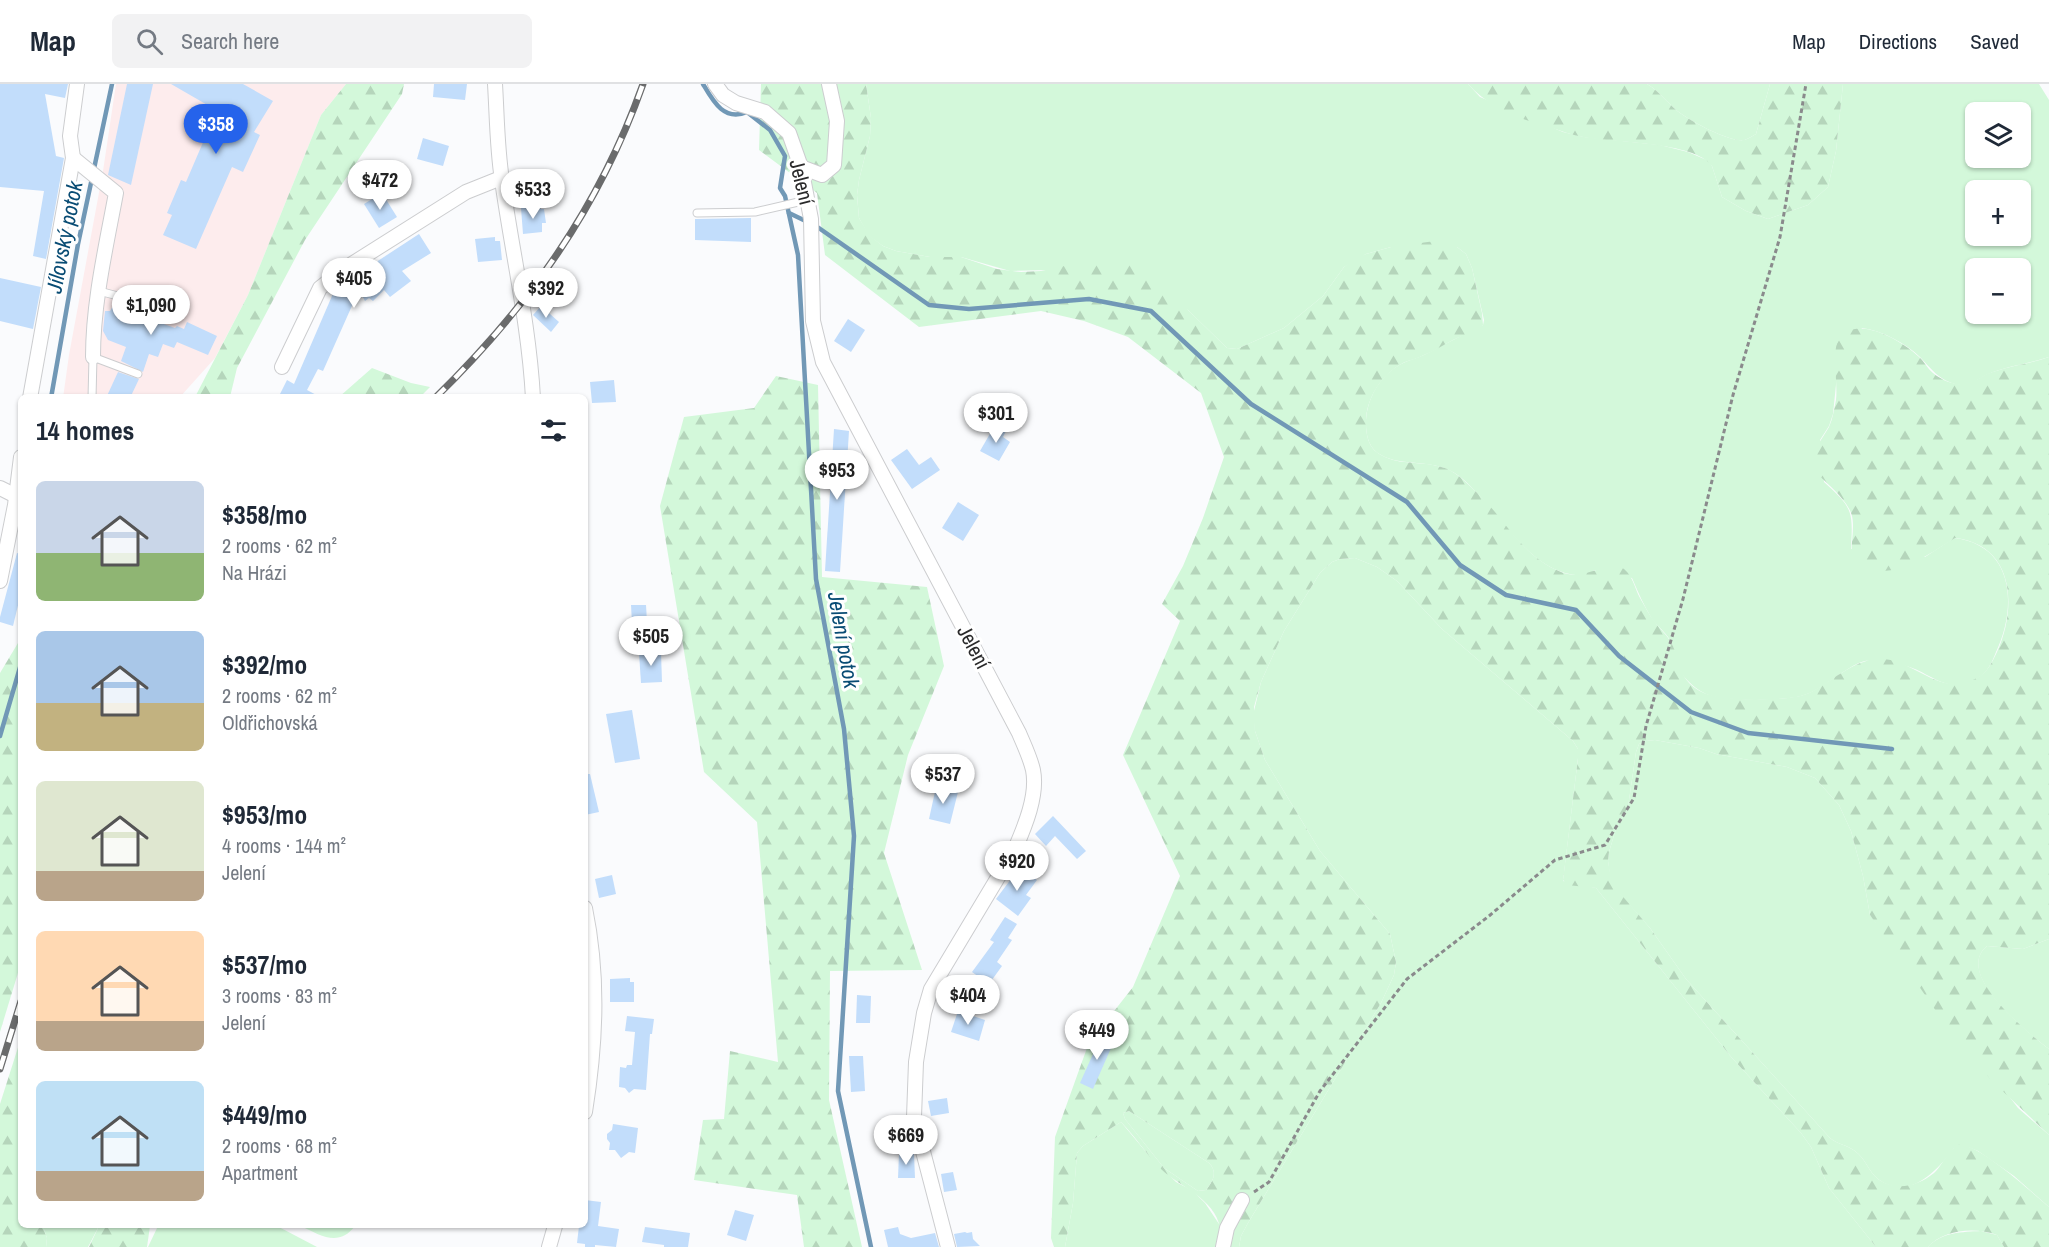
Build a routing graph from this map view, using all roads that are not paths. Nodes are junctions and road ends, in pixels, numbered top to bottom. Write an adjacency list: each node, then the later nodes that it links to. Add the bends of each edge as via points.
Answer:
1 (77, 84): 5 (street, via 70,136)
2 (495, 84): 7 (street)
3 (715, 84): 6 (street, Jelení, via 723,95 765,112 789,133)
4 (829, 84): 6 (street, via 837,121 834,165 822,175)
5 (79, 163): 10 (street, via 116,193); 15 (street)
6 (801, 167): 8 (street, Jelení)
7 (501, 177): 13 (street, via 466,192 320,288); 17 (street)
8 (807, 200): 9 (lane, via 755,212); 27 (street, Jelení, via 811,219 813,321 824,362 1019,733 1033,770 1033,790 1015,849 931,989 924,1013 916,1062 914,1117)
9 (697, 213)
10 (99, 291): 11 (lane); 12 (street)
11 (174, 311)
12 (93, 357): 14 (lane); 16 (lane)
13 (282, 368)
14 (138, 374)
15 (31, 394)
16 (92, 394)
17 (533, 394)
18 (18, 480): 20 (street)
19 (0, 488): 20 (street)
20 (16, 496): 21 (street)
21 (0, 581)
22 (588, 925): 23 (street, via 596,1018)
23 (588, 1093)
24 (1242, 1200): 28 (street, via 1227,1228)
25 (554, 1228): 26 (street)
26 (549, 1247)
27 (948, 1247)
28 (1223, 1247)

